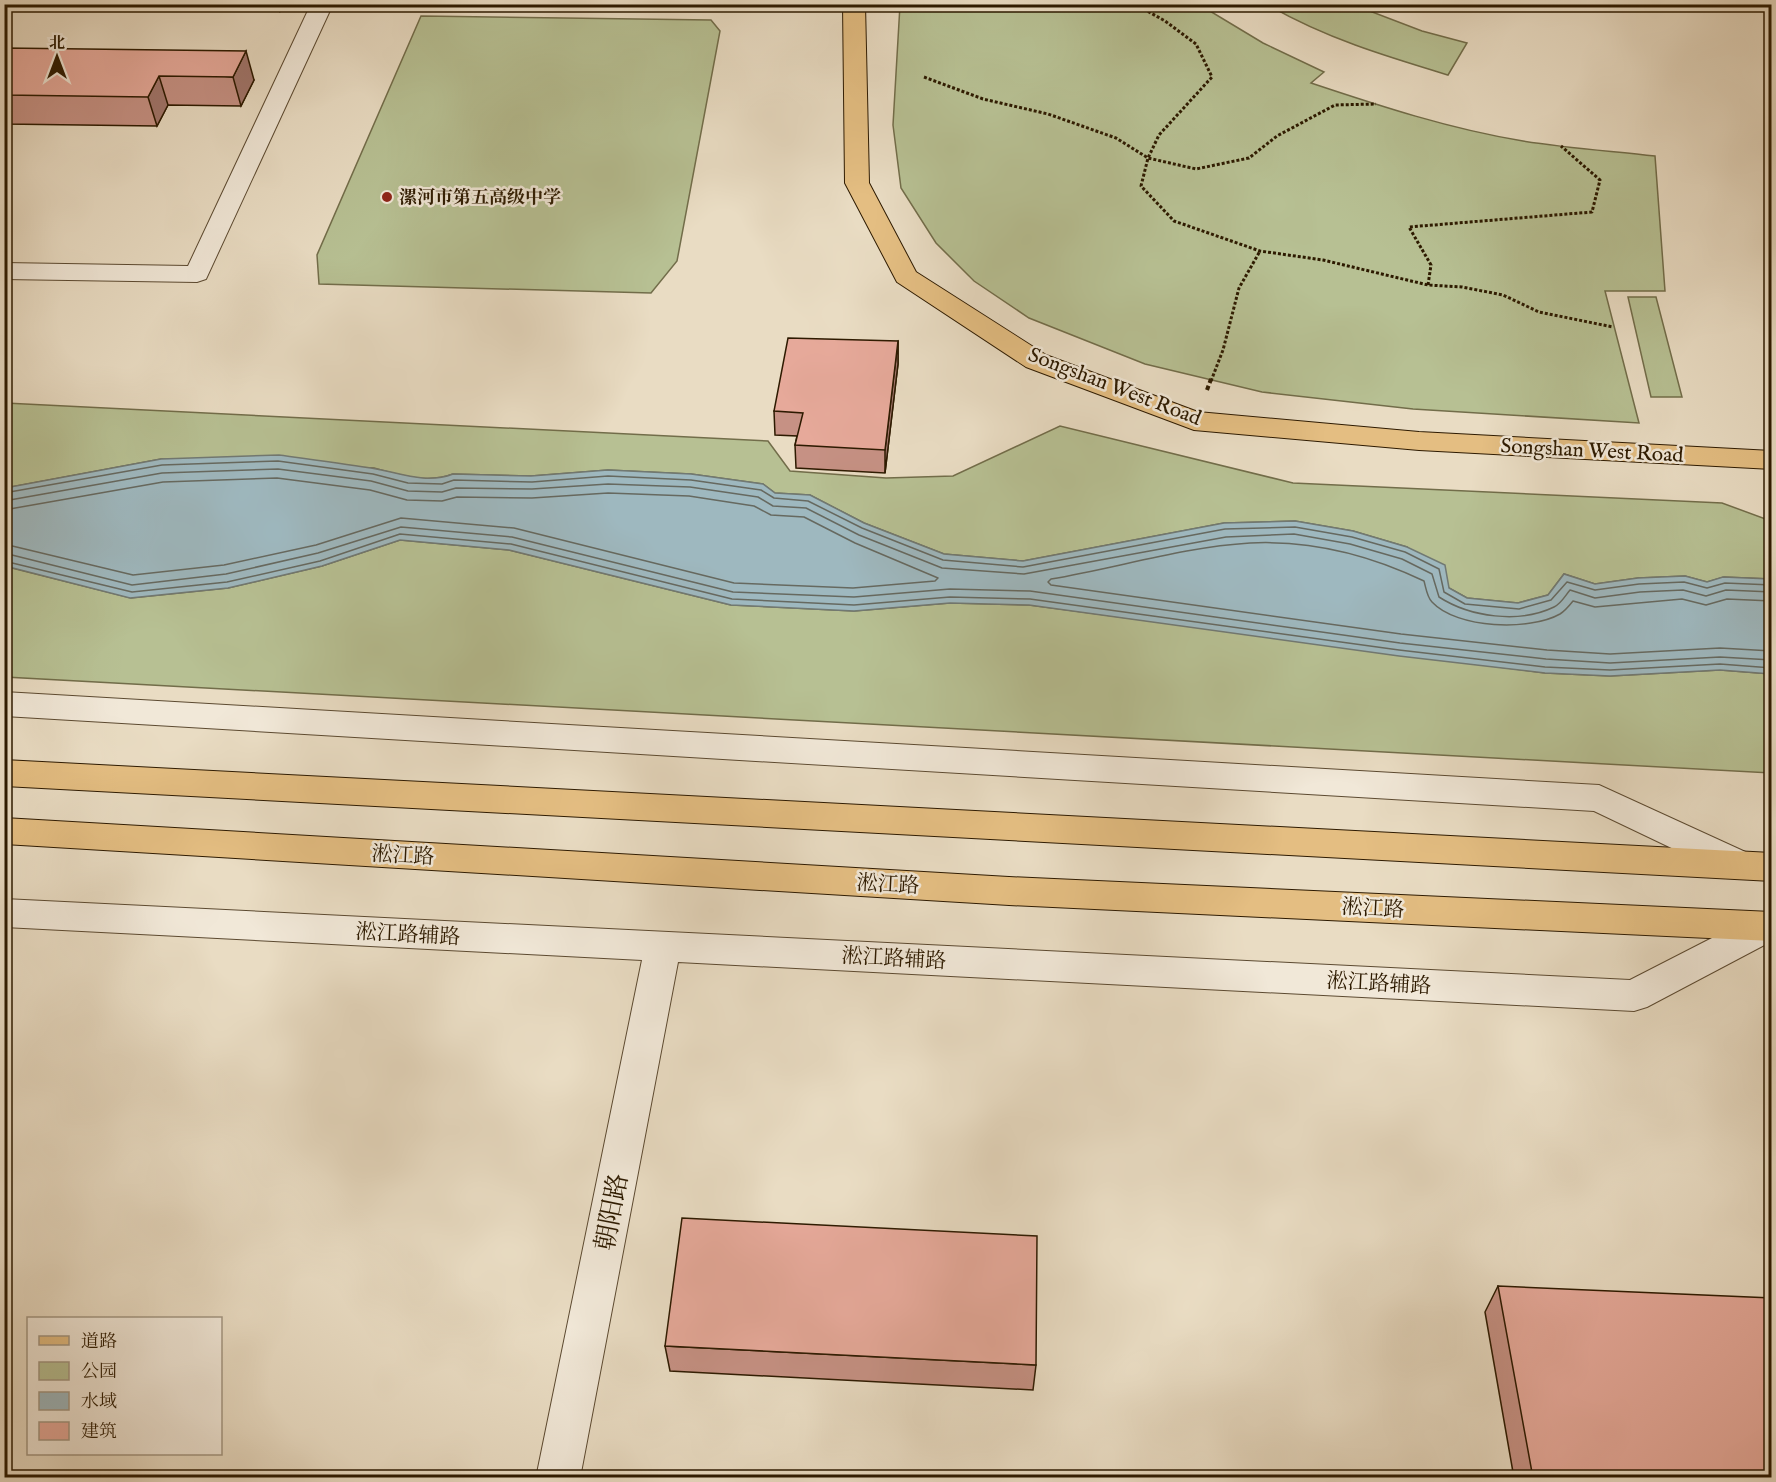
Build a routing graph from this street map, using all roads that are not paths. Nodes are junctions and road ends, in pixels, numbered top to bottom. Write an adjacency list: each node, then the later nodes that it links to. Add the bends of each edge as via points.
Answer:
1 (322, 4): 3 (street, via 197,274)
2 (854, 4): 4 (main road, Songshan West Road, via 857,183 906,277 1036,360 1194,421 1419,441)
3 (4, 271)
4 (1772, 460)
5 (4, 704): 8 (street, via 1599,798)
6 (4, 773): 8 (main road)
7 (4, 831): 10 (main road, 淞江路, via 1009,891)
8 (1761, 863)
9 (4, 913): 11 (street, 淞江路辅路)
10 (1770, 928): 11 (street, 淞江路辅路, via 1634,996)
11 (663, 947): 12 (street, 朝阳路)
12 (558, 1478)

